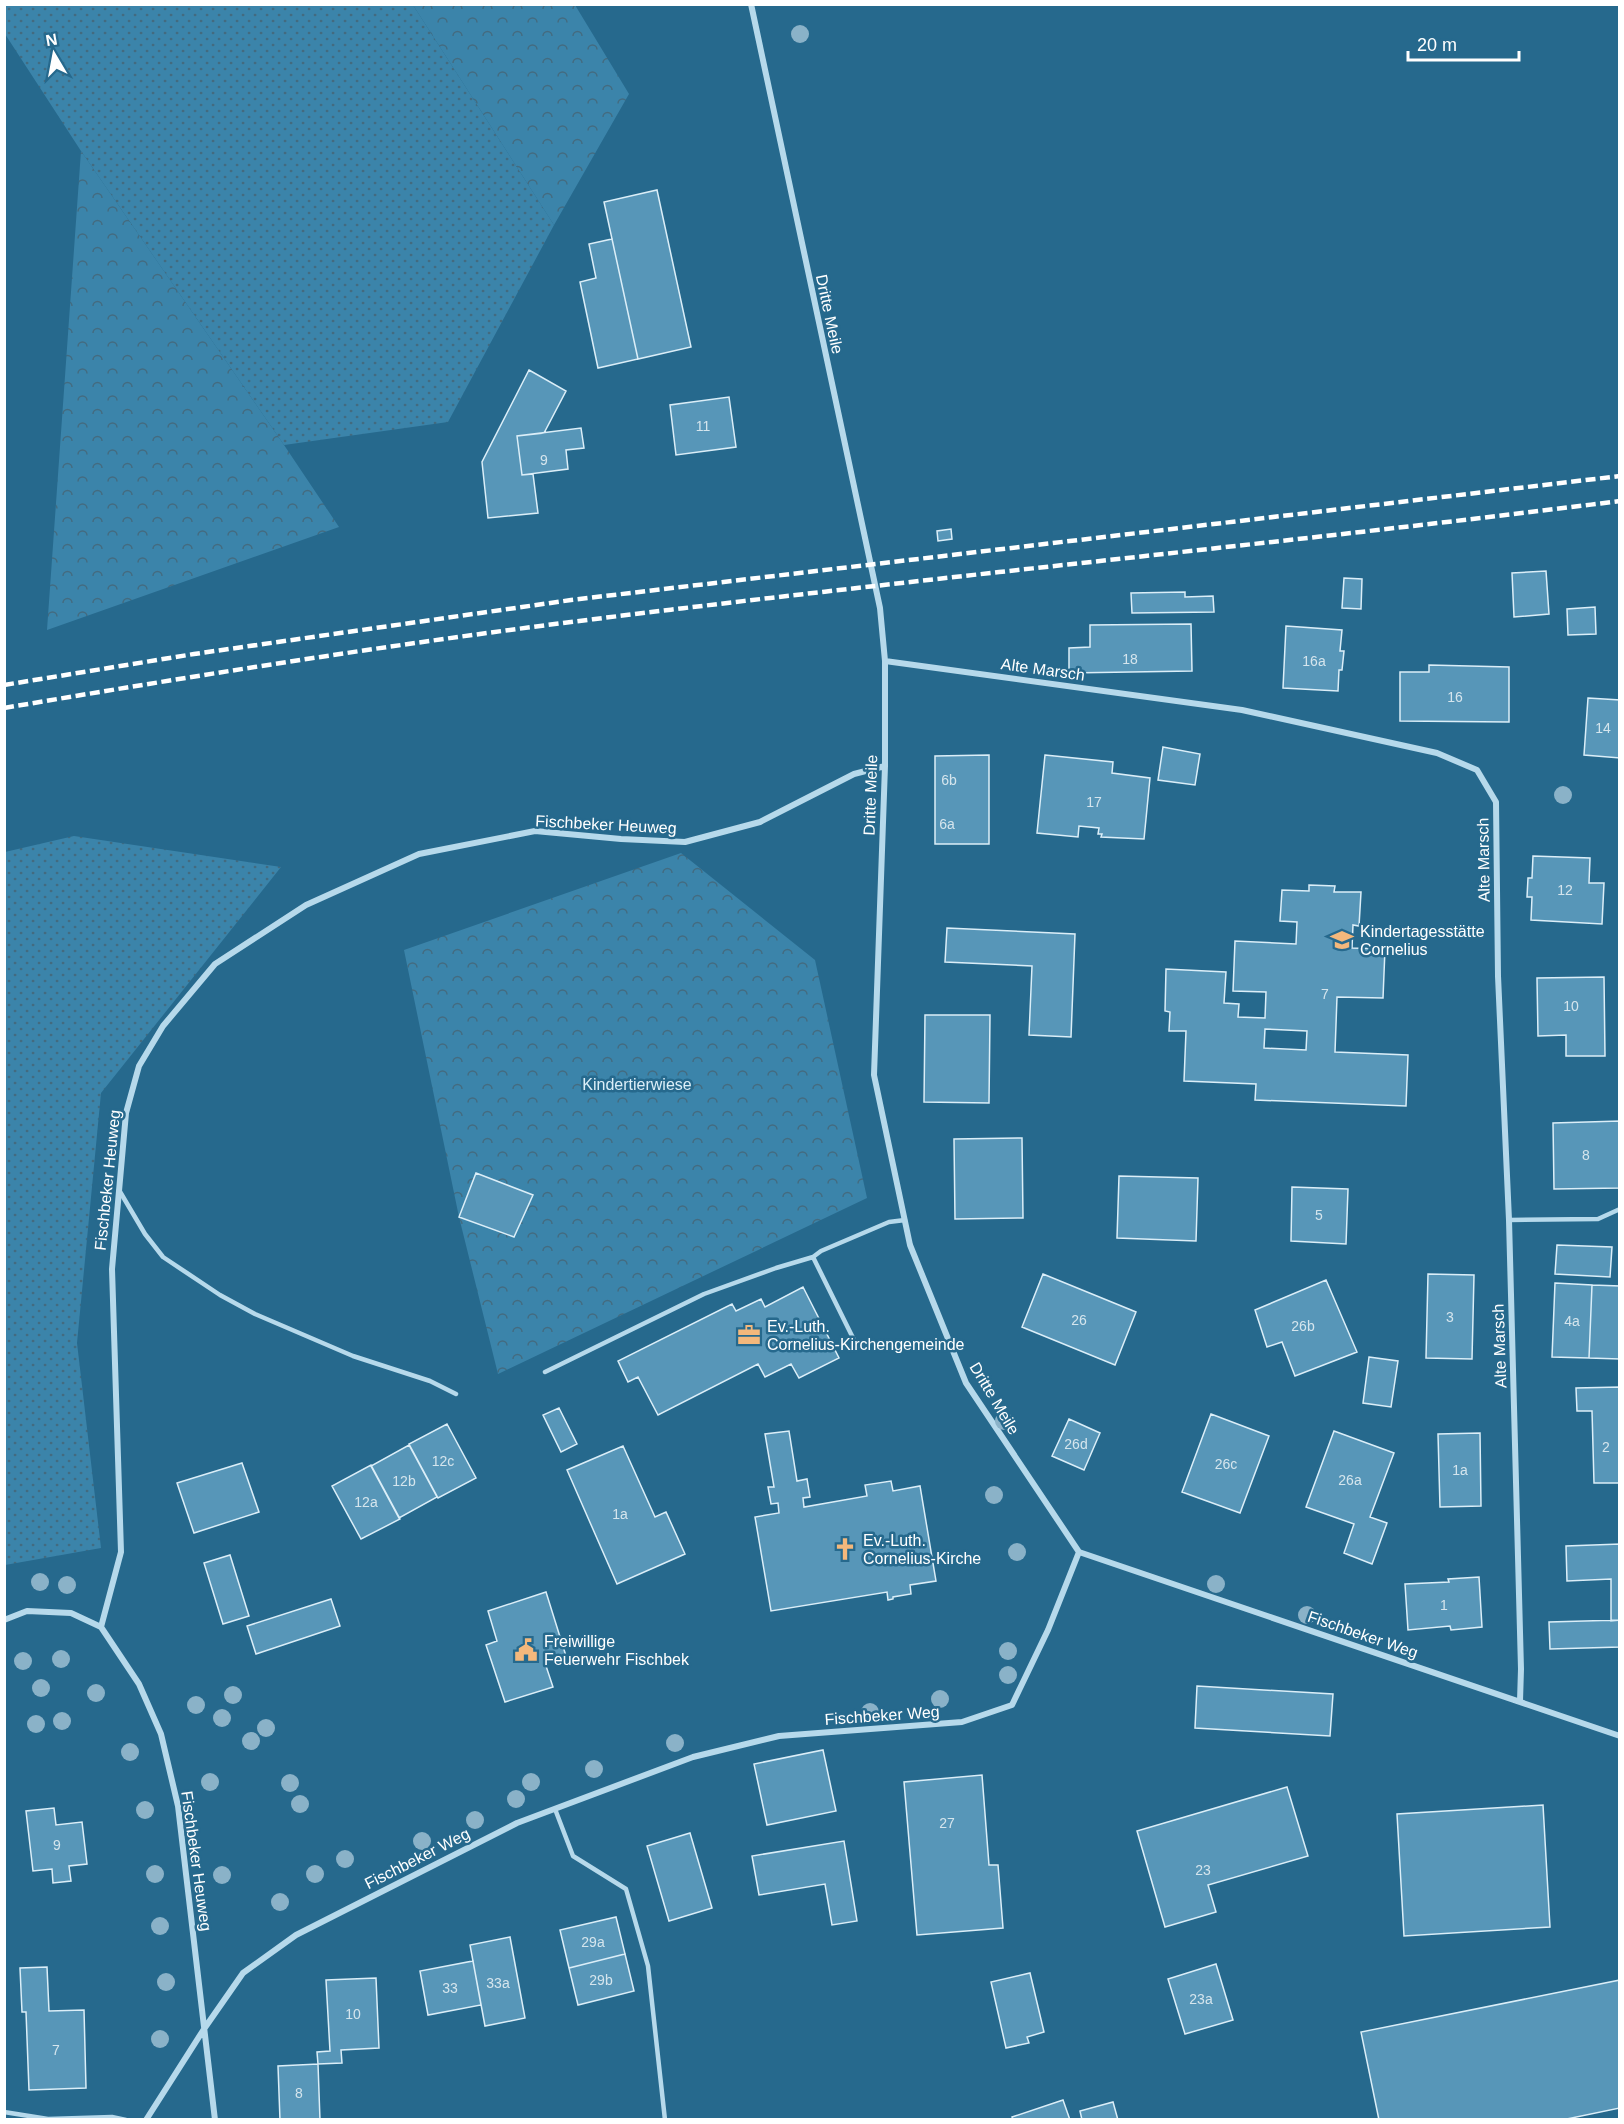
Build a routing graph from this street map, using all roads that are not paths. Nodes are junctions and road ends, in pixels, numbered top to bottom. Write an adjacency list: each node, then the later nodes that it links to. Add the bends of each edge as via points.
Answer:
1 (751, 4): 2 (street, Dritte Meile, via 876,586)
2 (885, 661): 3 (street, Dritte Meile); 7 (street, Alte Marsch, via 1242,710 1437,753 1476,770 1496,802 1498,976)
3 (885, 766): 4 (street, Fischbeker Heuweg, via 854,774 760,822 685,842 535,831 419,854 306,906 215,964 163,1026 139,1066 126,1113); 6 (street, Dritte Meile, via 874,1075)
4 (119, 1190): 11 (lane, via 163,1257 220,1295 352,1356 421,1377); 14 (street, Fischbeker Heuweg, via 112,1269 121,1552)
5 (1620, 1209): 7 (lane, via 1598,1219)
6 (905, 1220): 8 (lane, via 889,1222); 12 (street, Dritte Meile, via 910,1245 966,1383)
7 (1509, 1220): 15 (street, Alte Marsch)
8 (813, 1257): 9 (lane); 10 (lane, via 704,1294)
9 (855, 1342)
10 (545, 1372)
11 (456, 1394)
12 (1079, 1552): 15 (street, Fischbeker Weg); 17 (street, Fischbeker Weg, via 1012,1705 962,1722 779,1736 693,1757)
13 (4, 1620): 14 (street, via 27,1611 71,1613)
14 (101, 1627): 18 (street, Fischbeker Heuweg, via 139,1684 161,1734 178,1806)
15 (1520, 1701): 16 (street, Fischbeker Weg)
16 (1620, 1736)
17 (555, 1809): 18 (street, Fischbeker Weg, via 518,1823 296,1935 243,1973); 23 (lane, via 573,1856 626,1889 648,1966)
18 (204, 2029): 21 (street, Fischbeker Weg); 22 (street, Fischbeker Heuweg)
19 (4, 2112): 20 (lane, via 48,2119 112,2116)
20 (126, 2120)
21 (146, 2120)
22 (215, 2120)
23 (665, 2120)

